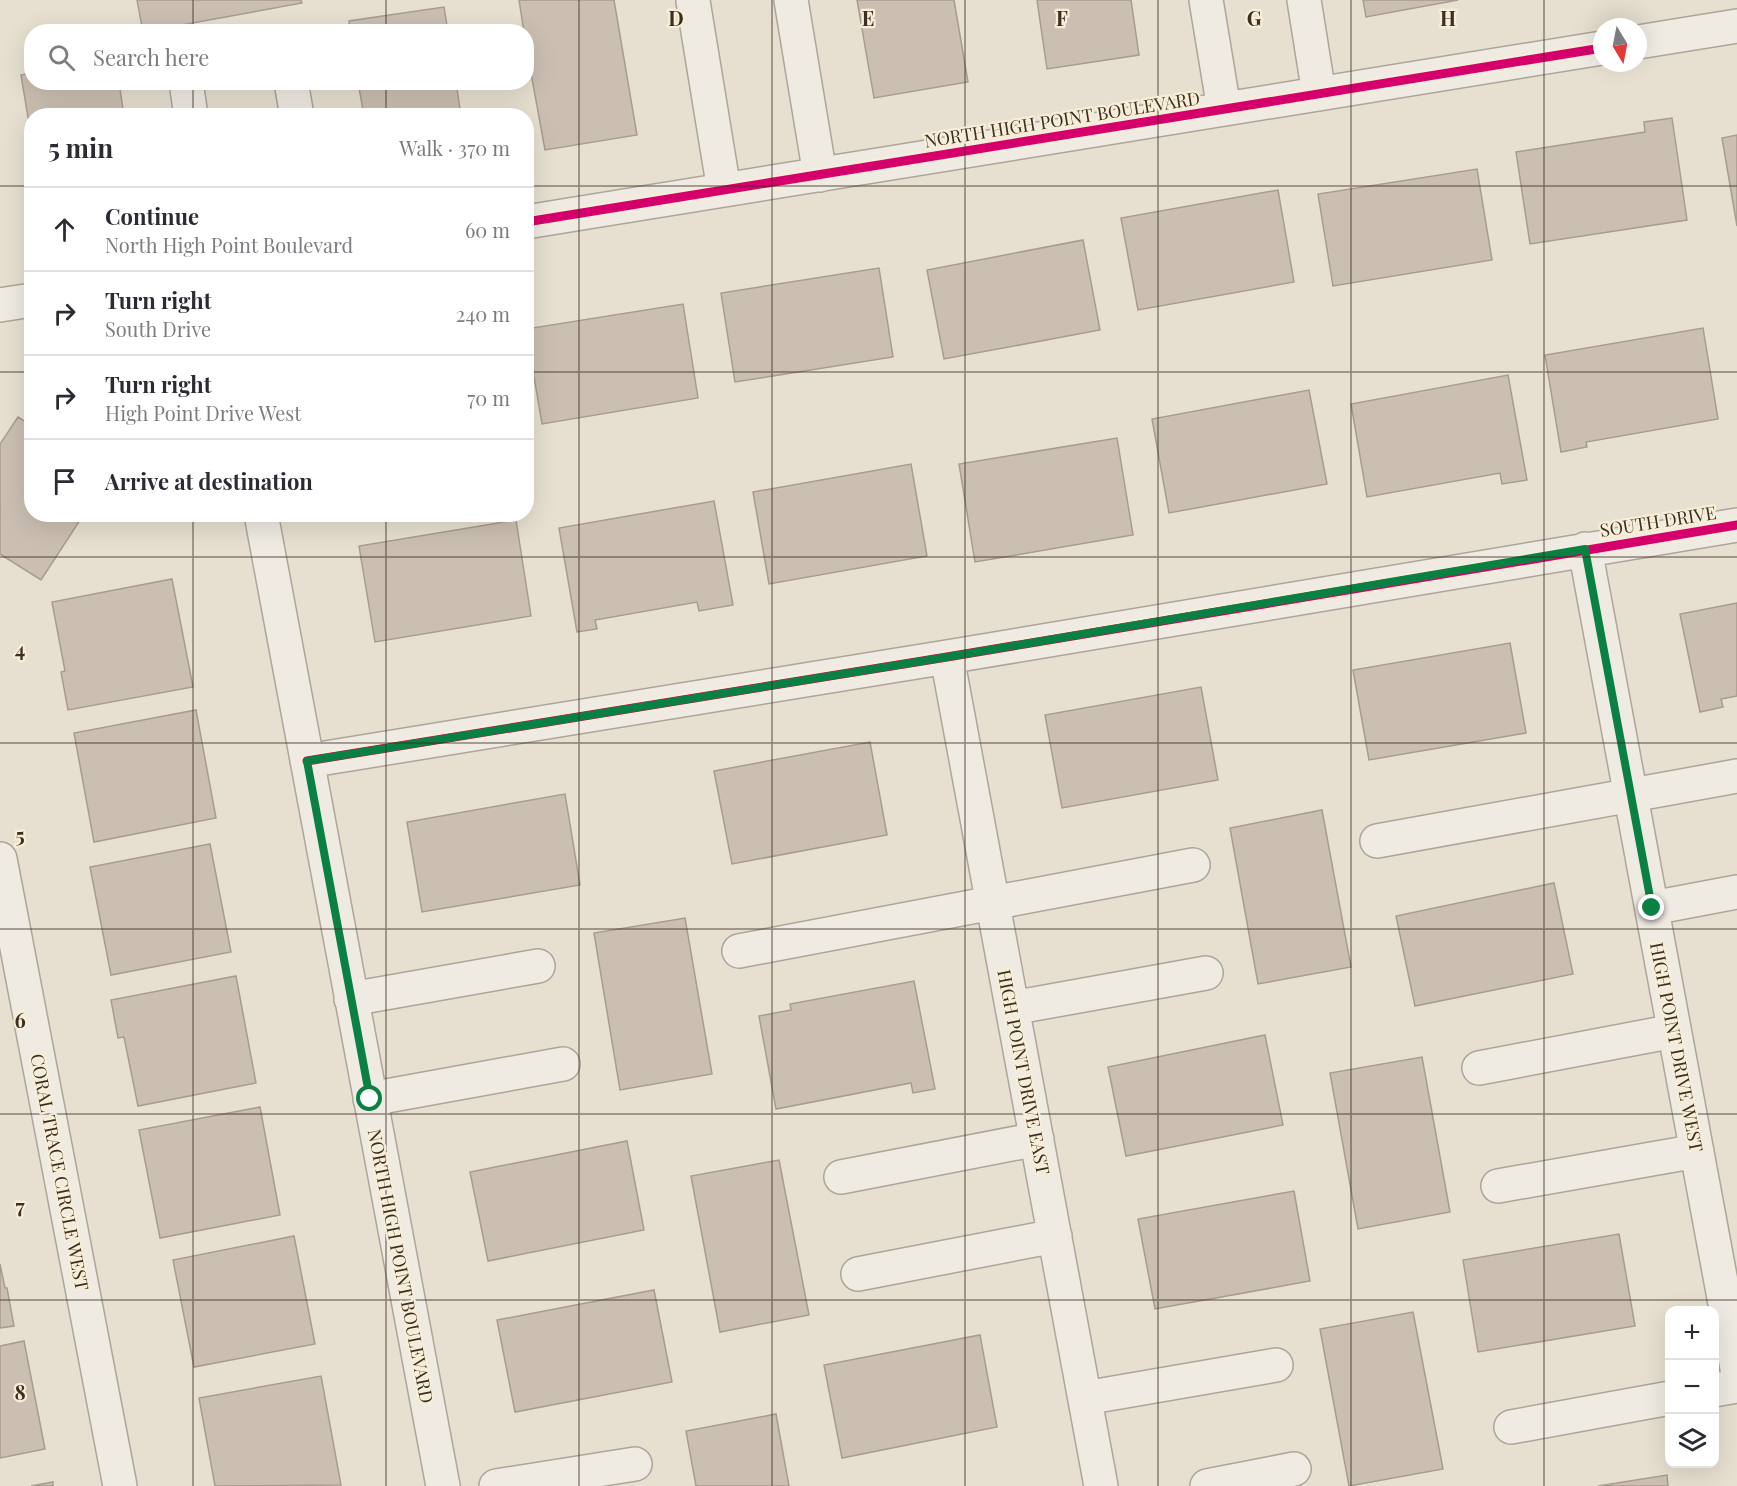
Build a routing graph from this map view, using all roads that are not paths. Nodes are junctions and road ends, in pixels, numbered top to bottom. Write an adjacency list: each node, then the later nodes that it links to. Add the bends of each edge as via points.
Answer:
1 (791, 0): 14 (street)
2 (1206, 0): 13 (street)
3 (1304, 0): 10 (street)
4 (693, 1): 15 (street)
5 (1737, 26): 6 (street)
6 (1647, 41)
7 (1593, 49): 10 (street, NORTH HIGH POINT BOULEVARD)
8 (187, 90): 11 (street)
9 (292, 90): 12 (street)
10 (1319, 94): 13 (street, NORTH HIGH POINT BOULEVARD)
11 (191, 108)
12 (296, 108)
13 (1224, 109): 14 (street, NORTH HIGH POINT BOULEVARD)
14 (820, 175): 15 (street, NORTH HIGH POINT BOULEVARD)
15 (724, 190): 16 (street, NORTH HIGH POINT BOULEVARD)
16 (534, 221)
17 (24, 301): 18 (street)
18 (0, 305)
19 (262, 522): 23 (street, NORTH HIGH POINT BOULEVARD)
20 (1737, 525): 21 (street, SOUTH DRIVE)
21 (1585, 549): 22 (street, SOUTH DRIVE); 25 (street, HIGH POINT DRIVE WEST)
22 (947, 657): 23 (street, SOUTH DRIVE); 30 (street, HIGH POINT DRIVE EAST)
23 (307, 761): 35 (street, NORTH HIGH POINT BOULEVARD)
24 (1737, 776): 25 (street)
25 (1631, 795): 26 (street); 31 (street, HIGH POINT DRIVE WEST)
26 (1377, 841)
27 (0, 859): 58 (street, CORAL TRACE CIRCLE WEST)
28 (1193, 866): 30 (street)
29 (1737, 892): 31 (street)
30 (993, 903): 32 (street); 36 (street, HIGH POINT DRIVE EAST)
31 (1652, 908): 37 (street, HIGH POINT DRIVE WEST)
32 (739, 951)
33 (538, 966): 35 (street)
34 (1206, 973): 36 (street)
35 (351, 999): 40 (street, NORTH HIGH POINT BOULEVARD)
36 (1012, 1008): 41 (street, HIGH POINT DRIVE EAST)
37 (1674, 1031): 39 (street); 42 (street, HIGH POINT DRIVE WEST)
38 (563, 1064): 40 (street)
39 (1479, 1068)
40 (370, 1099): 59 (street, NORTH HIGH POINT BOULEVARD)
41 (1037, 1139): 43 (street); 45 (street, HIGH POINT DRIVE EAST)
42 (1697, 1151): 44 (street); 47 (street, HIGH POINT DRIVE WEST)
43 (841, 1177)
44 (1498, 1186)
45 (1055, 1236): 46 (street); 52 (street, HIGH POINT DRIVE EAST)
46 (858, 1274)
47 (1730, 1288): 49 (street, HIGH POINT DRIVE WEST)
48 (1276, 1365): 52 (street)
49 (1737, 1368)
50 (1737, 1386): 51 (street)
51 (1719, 1389)
52 (1085, 1398): 57 (street, HIGH POINT DRIVE EAST)
53 (1665, 1399): 54 (street)
54 (1511, 1427)
55 (635, 1464): 60 (street)
56 (1294, 1469): 61 (street)
57 (1098, 1485)
58 (120, 1486)
59 (443, 1486)
60 (496, 1486)
61 (1207, 1486)

